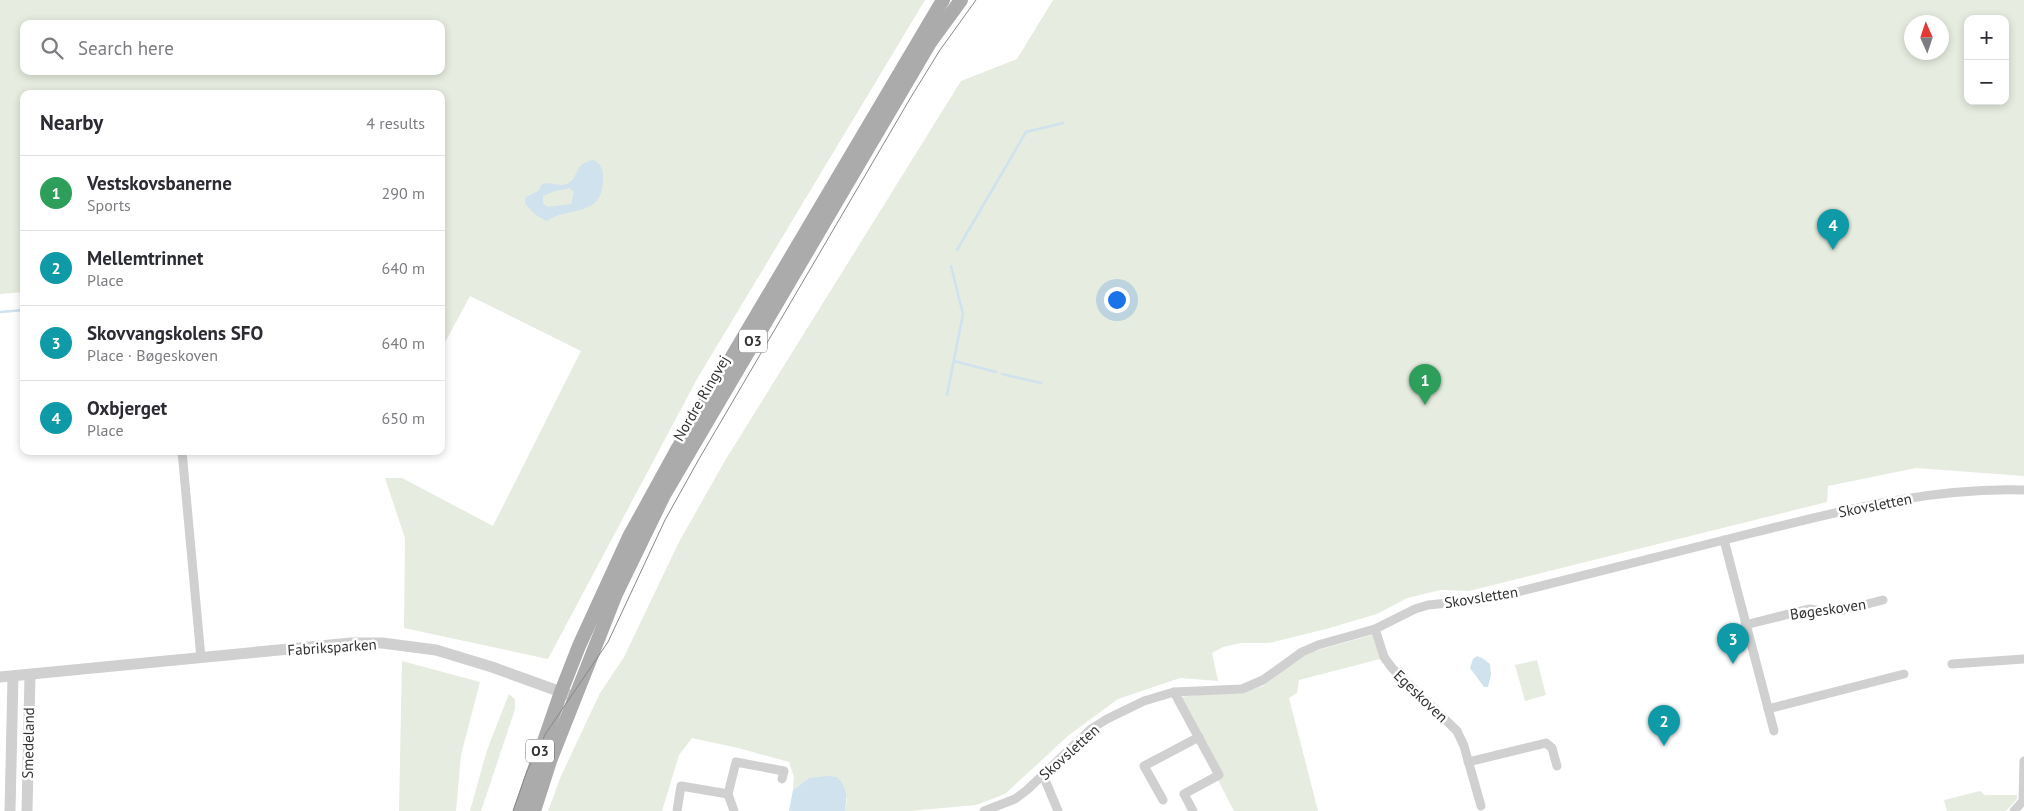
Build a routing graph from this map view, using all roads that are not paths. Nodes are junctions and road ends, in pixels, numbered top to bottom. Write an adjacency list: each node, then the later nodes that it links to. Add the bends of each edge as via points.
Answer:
1 (943, 0): 16 (main road, Nordre Ringvej / O3, via 629,537)
2 (961, 0): 18 (main road, Nordre Ringvej / O3, via 931,41 664,495 616,594)
3 (182, 455): 9 (street)
4 (2024, 490): 5 (street, Skovsletten, via 1967,491 1889,500)
5 (1724, 540): 7 (street); 8 (street, Skovsletten, via 1509,594 1428,605)
6 (1883, 600): 7 (street, Bøgeskoven, via 1844,610 1810,609)
7 (1745, 625): 19 (street)
8 (1375, 629): 17 (street, Skovsletten, via 1302,652 1252,686 1230,691); 23 (street, Egeskoven, via 1384,657 1392,668 1457,731)
9 (201, 658): 13 (street, Fabriksparken); 16 (street, Fabriksparken, via 351,643 382,643 462,657)
10 (2024, 659): 11 (street)
11 (1952, 664)
12 (1904, 674): 19 (street)
13 (30, 675): 14 (street, Fabriksparken); 31 (street, Smedeland)
14 (13, 676): 15 (street, Fabriksparken); 30 (street, Smedeland)
15 (0, 677)
16 (561, 692): 18 (street, Fabriksparken); 32 (main road, Nordre Ringvej / O3)
17 (1174, 692): 21 (street); 25 (street, Skovsletten, via 1107,719)
18 (575, 697): 33 (main road, Nordre Ringvej / O3)
19 (1768, 709): 20 (street)
20 (1774, 731)
21 (1198, 737): 28 (street, via 1144,766); 38 (street, via 1219,775 1184,794)
22 (2024, 761): 39 (street, via 2023,801)
23 (1468, 762): 24 (street, via 1546,743 1552,748); 29 (street, Egeskoven)
24 (1557, 766)
25 (1043, 775): 36 (street, Skovsletten, via 1015,799); 37 (street)
26 (782, 779): 27 (street, via 784,771 736,762)
27 (728, 794): 34 (street, via 681,786); 35 (street)
28 (1163, 800)
29 (1481, 806)
30 (10, 811)
31 (27, 811)
32 (520, 811)
33 (534, 811)
34 (677, 811)
35 (734, 811)
36 (984, 811)
37 (1058, 811)
38 (1193, 811)
39 (2014, 811)

